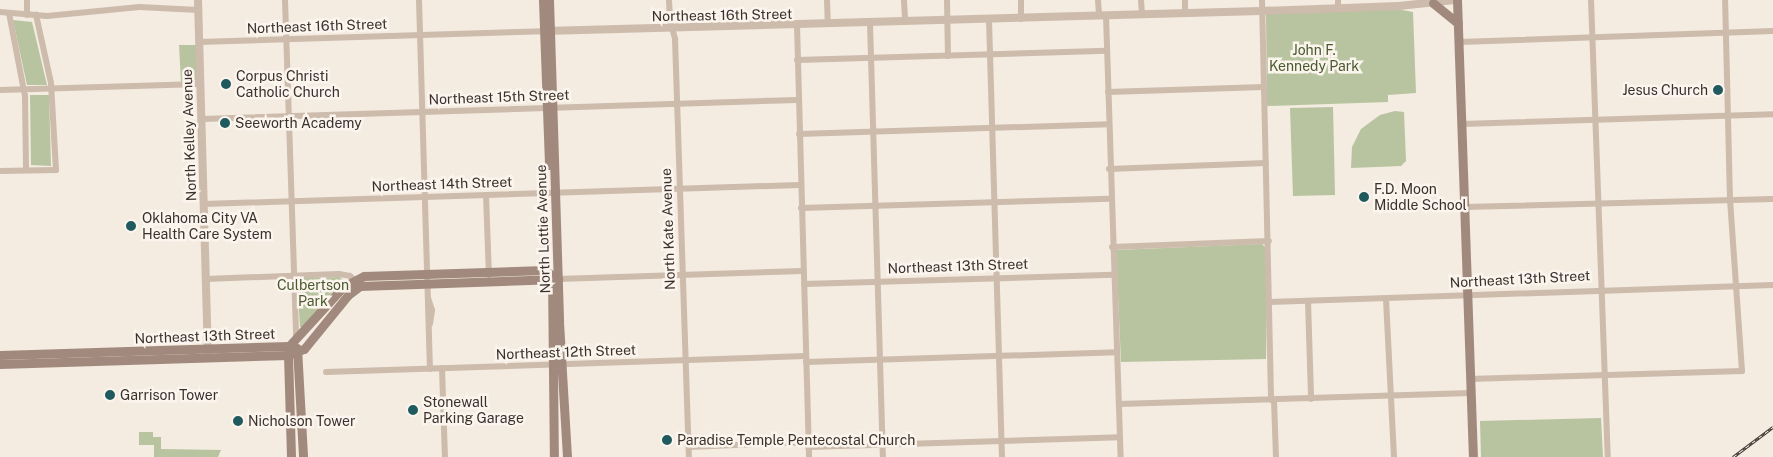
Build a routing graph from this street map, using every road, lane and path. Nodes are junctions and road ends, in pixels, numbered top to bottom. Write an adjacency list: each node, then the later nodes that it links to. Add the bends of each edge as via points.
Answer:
1 (28, 0): 26 (street)
2 (198, 0): 21 (street, North Kelley Avenue)
3 (285, 0): 44 (street)
4 (419, 0): 42 (street)
5 (543, 0): 39 (main road, North Lottie Avenue)
6 (550, 0): 39 (main road, North Lottie Avenue)
7 (669, 0): 38 (street, North Kate Avenue)
8 (826, 0): 36 (street)
9 (904, 0): 33 (street)
10 (947, 0): 32 (street)
11 (1021, 0): 30 (street)
12 (1098, 0): 29 (street)
13 (1141, 0): 28 (street)
14 (1185, 0): 25 (street)
15 (1262, 0): 22 (street)
16 (1456, 0): 19 (street, Northeast 16th Street); 35 (main road)
17 (1592, 0): 43 (street)
18 (1725, 0): 41 (street)
19 (1433, 3): 20 (street, Northeast 16th Street); 35 (main road)
20 (1338, 4): 22 (street, Northeast 16th Street)
21 (198, 10): 27 (street, via 140,6); 45 (street, North Kelley Avenue)
22 (1261, 11): 25 (street, Northeast 16th Street); 53 (street)
23 (0, 12): 24 (street)
24 (9, 13): 26 (street); 56 (street)
25 (1185, 13): 28 (street, Northeast 16th Street)
26 (27, 15): 27 (street)
27 (36, 15): 54 (street)
28 (1142, 15): 29 (street, Northeast 16th Street)
29 (1102, 16): 30 (street, Northeast 16th Street); 47 (street)
30 (1021, 19): 31 (street, Northeast 16th Street)
31 (989, 20): 32 (street, Northeast 16th Street); 48 (street)
32 (947, 21): 33 (street, Northeast 16th Street); 49 (street)
33 (905, 22): 34 (street, Northeast 16th Street)
34 (870, 23): 36 (street, Northeast 16th Street); 50 (street)
35 (1458, 23): 46 (main road)
36 (828, 24): 37 (street, Northeast 16th Street)
37 (797, 25): 38 (street, Northeast 16th Street); 51 (street)
38 (672, 29): 39 (street, Northeast 16th Street); 59 (street, North Kate Avenue, via 676,39)
39 (547, 31): 42 (street, Northeast 16th Street); 60 (main road, North Lottie Avenue)
40 (1773, 31): 41 (street)
41 (1726, 32): 43 (street); 63 (street)
42 (420, 35): 44 (street, Northeast 16th Street); 61 (street)
43 (1592, 37): 46 (street); 66 (street)
44 (287, 39): 45 (street, Northeast 16th Street); 64 (street)
45 (199, 42): 52 (street, North Kelley Avenue)
46 (1459, 42): 68 (main road)
47 (1107, 52): 48 (street); 57 (street)
48 (990, 55): 49 (street); 69 (street)
49 (948, 56): 50 (street)
50 (871, 58): 51 (street); 70 (street)
51 (797, 60): 58 (street)
52 (200, 84): 54 (street); 65 (street, North Kelley Avenue)
53 (1264, 86): 57 (street); 72 (street)
54 (52, 89): 56 (street); 74 (street, via 56,170)
55 (0, 90): 56 (street)
56 (24, 90): 74 (street)
57 (1108, 92): 67 (street)
58 (798, 100): 59 (street, Northeast 15th Street); 71 (street)
59 (677, 104): 60 (street, Northeast 15th Street); 77 (street, North Kate Avenue)
60 (550, 108): 61 (street, Northeast 15th Street); 78 (main road, North Lottie Avenue)
61 (422, 112): 64 (street, Northeast 15th Street); 80 (street)
62 (1773, 114): 63 (street)
63 (1728, 115): 66 (street); 83 (street)
64 (289, 116): 65 (street, Northeast 15th Street); 84 (street)
65 (202, 119): 86 (street, North Kelley Avenue)
66 (1596, 120): 68 (street); 87 (street)
67 (1108, 124): 69 (street); 73 (street)
68 (1462, 124): 90 (main road)
69 (991, 128): 70 (street); 85 (street)
70 (873, 132): 71 (street); 88 (street)
71 (799, 134): 76 (street)
72 (1266, 163): 73 (street); 91 (street)
73 (1109, 169): 81 (street)
74 (26, 170): 75 (street)
75 (0, 171)
76 (800, 185): 77 (street, Northeast 14th Street); 89 (street)
77 (679, 189): 78 (street, Northeast 14th Street); 94 (street, North Kate Avenue)
78 (553, 193): 79 (street, Northeast 14th Street); 98 (main road, North Lottie Avenue)
79 (486, 195): 80 (street, Northeast 14th Street); 97 (street)
80 (425, 197): 84 (street, Northeast 14th Street); 100 (street)
81 (1110, 199): 85 (street); 92 (street)
82 (1773, 199): 83 (street)
83 (1730, 200): 87 (street); 107 (street)
84 (292, 202): 86 (street, Northeast 14th Street); 96 (street)
85 (995, 203): 88 (street); 101 (street)
86 (204, 204): 102 (street, North Kelley Avenue)
87 (1598, 204): 90 (street); 108 (street)
88 (875, 206): 89 (street); 103 (street)
89 (801, 208): 93 (street)
90 (1464, 208): 109 (main road)
91 (1269, 241): 92 (street); 112 (street)
92 (1112, 247): 95 (street)
93 (803, 271): 94 (street); 104 (street)
94 (682, 275): 98 (street); 122 (street, North Kate Avenue)
95 (1113, 275): 101 (street, Northeast 13th Street); 114 (street)
96 (294, 276): 99 (street, via 343,274); 102 (street); 113 (street)
97 (489, 276): 98 (main road); 100 (main road)
98 (554, 277): 124 (main road, North Lottie Avenue)
99 (354, 278): 100 (main road); 106 (street); 113 (main road, Northeast 13th Street)
100 (427, 278): 106 (main road); 126 (street)
101 (996, 278): 103 (street, Northeast 13th Street); 119 (street)
102 (206, 279): 116 (street, North Kelley Avenue)
103 (877, 282): 104 (street, Northeast 13th Street); 121 (street)
104 (804, 284): 120 (street)
105 (1773, 285): 107 (street, Northeast 13th Street)
106 (360, 286): 115 (main road, via 348,295)
107 (1735, 287): 108 (street, Northeast 13th Street); 128 (street, via 1742,371)
108 (1601, 289): 109 (street, Northeast 13th Street); 128 (street)
109 (1468, 295): 110 (street, Northeast 13th Street); 129 (main road)
110 (1386, 299): 111 (street, Northeast 13th Street); 131 (street)
111 (1308, 301): 112 (street, Northeast 13th Street); 132 (street)
112 (1269, 302): 133 (street)
113 (296, 342): 115 (main road); 116 (main road, Northeast 13th Street, via 289,346); 117 (main road)
114 (1117, 352): 119 (street, Northeast 12th Street); 134 (street)
115 (299, 353): 117 (main road, Northeast 13th Street); 141 (main road)
116 (208, 354): 117 (main road, Northeast 13th Street); 118 (main road, Northeast 13th Street); 123 (main road, Northeast 13th Street)
117 (288, 355): 140 (main road)
118 (0, 356)
119 (998, 356): 121 (street, Northeast 12th Street); 136 (street)
120 (806, 359): 121 (street, Northeast 12th Street); 122 (street, Northeast 12th Street); 137 (street)
121 (879, 359): 138 (street)
122 (684, 361): 124 (street, Northeast 12th Street); 139 (street, North Kate Avenue)
123 (0, 364)
124 (558, 365): 125 (street, Northeast 12th Street); 143 (main road, North Lottie Avenue); 144 (main road, North Lottie Avenue)
125 (442, 368): 126 (street, Northeast 12th Street); 142 (street)
126 (430, 369): 127 (street, Northeast 12th Street)
127 (326, 372)
128 (1604, 374): 129 (street); 153 (street)
129 (1470, 379): 130 (main road)
130 (1471, 393): 131 (street); 152 (main road)
131 (1391, 396): 132 (street); 151 (street)
132 (1312, 399): 133 (street)
133 (1273, 400): 134 (street); 150 (street)
134 (1119, 404): 135 (street)
135 (1120, 437): 136 (street); 149 (street)
136 (1001, 441): 138 (street); 148 (street)
137 (808, 444): 138 (street); 139 (street); 146 (street)
138 (882, 444): 147 (street)
139 (689, 447): 145 (street, North Kate Avenue)
140 (291, 457)
141 (303, 457)
142 (445, 457)
143 (554, 457)
144 (567, 457)
145 (689, 457)
146 (809, 457)
147 (883, 457)
148 (1002, 457)
149 (1121, 457)
150 (1276, 457)
151 (1394, 457)
152 (1473, 457)
153 (1608, 457)

